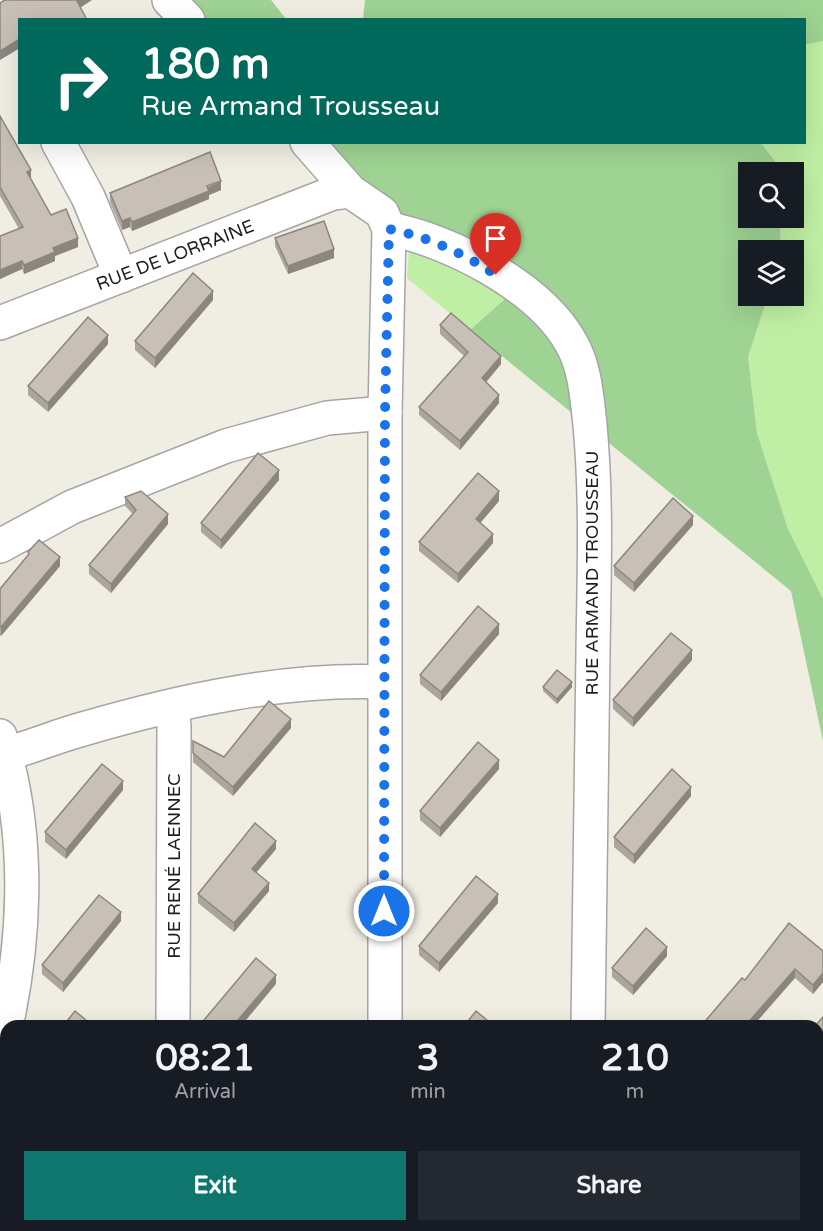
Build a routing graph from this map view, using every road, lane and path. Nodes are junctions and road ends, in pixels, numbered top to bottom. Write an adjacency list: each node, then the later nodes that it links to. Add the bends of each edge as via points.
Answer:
1 (169, 0): 2 (street)
2 (186, 18)
3 (59, 144): 7 (street, via 88,197)
4 (309, 144): 5 (street)
5 (350, 191): 6 (street, via 382,213); 7 (street, RUE DE LORRAINE, via 333,193)
6 (389, 229): 9 (street); 17 (street, RUE ARMAND TROUSSEAU, via 415,234 460,252 533,297 567,335 582,372 595,478)
7 (122, 276): 8 (street, RUE DE LORRAINE)
8 (0, 323)
9 (385, 413): 10 (street, via 327,418 226,446 72,507); 11 (street)
10 (0, 546)
11 (384, 682): 12 (street, via 259,690); 16 (street)
12 (172, 707): 13 (street); 15 (street, RUE RENÉ LAENNEC)
13 (3, 745): 14 (street, via 19,822 22,898)
14 (6, 1020)
15 (173, 1020)
16 (385, 1020)
17 (588, 1020)

